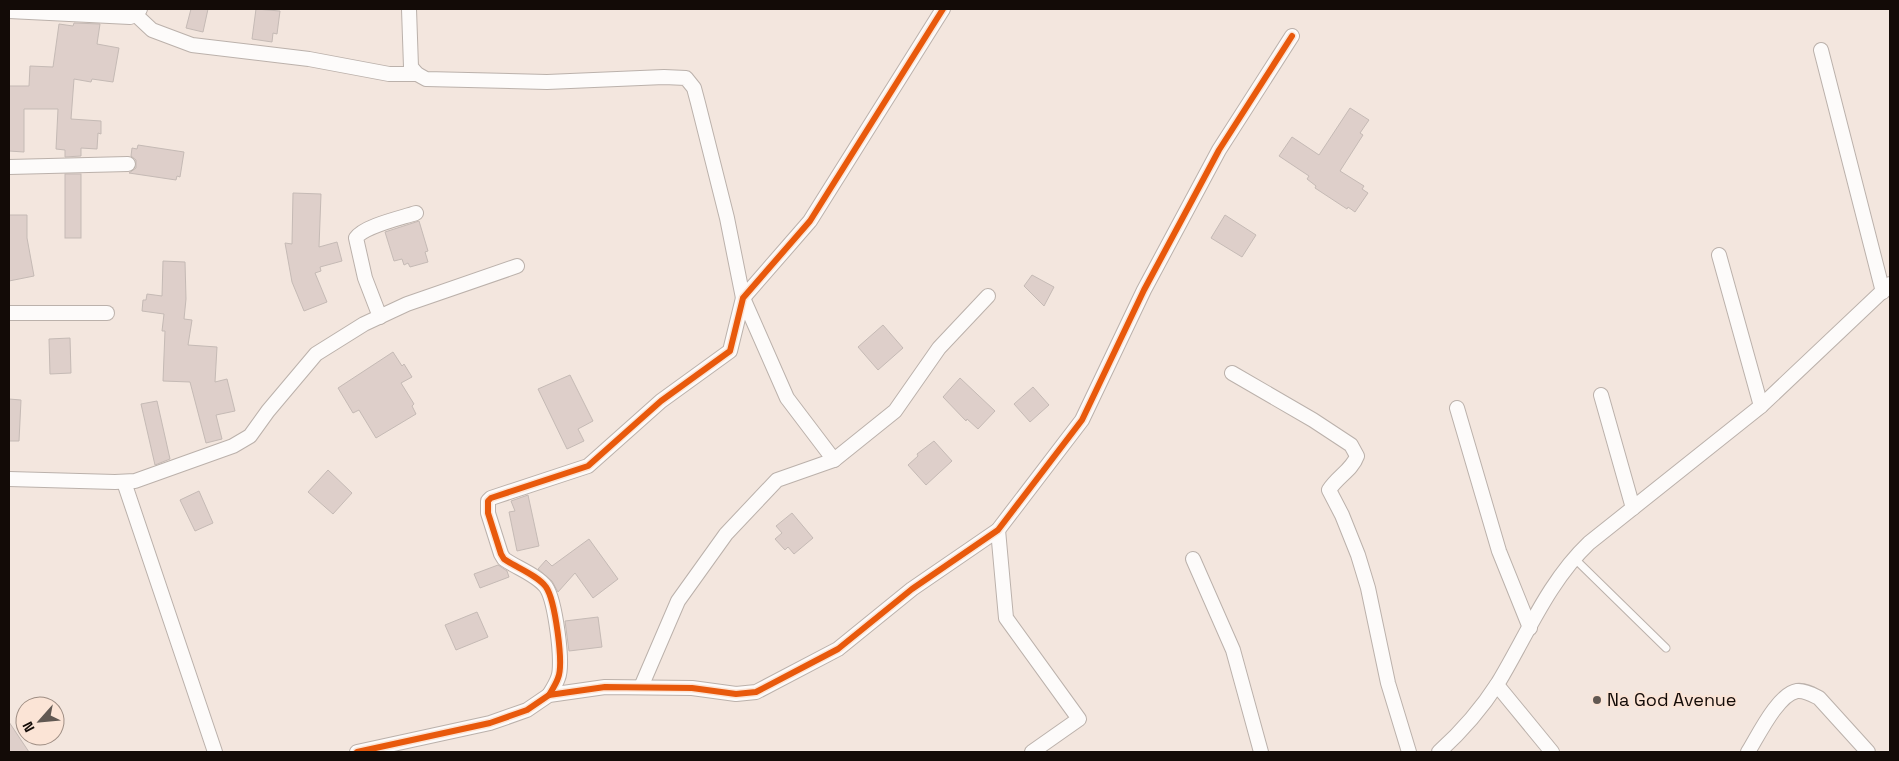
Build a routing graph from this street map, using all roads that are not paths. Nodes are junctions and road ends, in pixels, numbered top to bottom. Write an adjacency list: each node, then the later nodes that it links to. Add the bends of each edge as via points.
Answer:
1 (409, 9): 7 (street, via 411,67)
2 (943, 9): 15 (street, via 810,221)
3 (9, 11): 4 (street, via 130,17)
4 (138, 12): 7 (street, via 152,30 192,45 309,59 389,74)
5 (1292, 36): 27 (street, via 1219,150 1144,290 1082,420)
6 (1821, 50): 13 (street)
7 (417, 74): 15 (street, via 426,79 547,82 686,78 694,88 698,103 727,218)
8 (128, 164): 9 (street)
9 (9, 166)
10 (416, 213): 18 (street, via 375,226 359,233 356,238 365,278)
11 (1719, 255): 21 (street)
12 (517, 266): 18 (street, via 407,304)
13 (1886, 288): 21 (street)
14 (988, 296): 23 (street, via 939,348 895,411)
15 (742, 298): 23 (street, via 787,398); 34 (street, via 730,350 661,401 588,466 488,501 488,513 504,559 540,581 551,598 560,654 559,677)
16 (9, 313): 17 (street)
17 (107, 313)
18 (380, 317): 25 (street, via 316,354 250,436 233,446 135,481)
19 (1232, 373): 39 (street, via 1351,445 1357,456 1355,463 1329,490 1358,555 1388,683)
20 (1601, 395): 26 (street)
21 (1761, 406): 26 (street)
22 (1457, 408): 30 (street, via 1495,537)
23 (834, 460): 33 (street, via 777,480 726,534 678,601)
24 (9, 479): 25 (street)
25 (124, 482): 35 (street)
26 (1634, 508): 28 (street)
27 (998, 530): 33 (street, via 912,589 838,649 756,692 736,694 692,688); 37 (street, via 1006,618 1079,719)
28 (1574, 558): 30 (street, via 1553,586); 31 (lane)
29 (1193, 559): 38 (street, via 1233,650)
30 (1530, 628): 32 (street)
31 (1666, 648)
32 (1497, 685): 40 (street, via 1473,717); 41 (street)
33 (641, 687): 34 (street, via 605,687)
34 (549, 695): 36 (street, via 527,710 490,723)
35 (215, 752)
36 (357, 752)
37 (1032, 752)
38 (1261, 752)
39 (1409, 752)
40 (1439, 752)
41 (1552, 752)
42 (1748, 752): 43 (street, via 1786,696 1797,691 1819,698)
43 (1868, 752)

